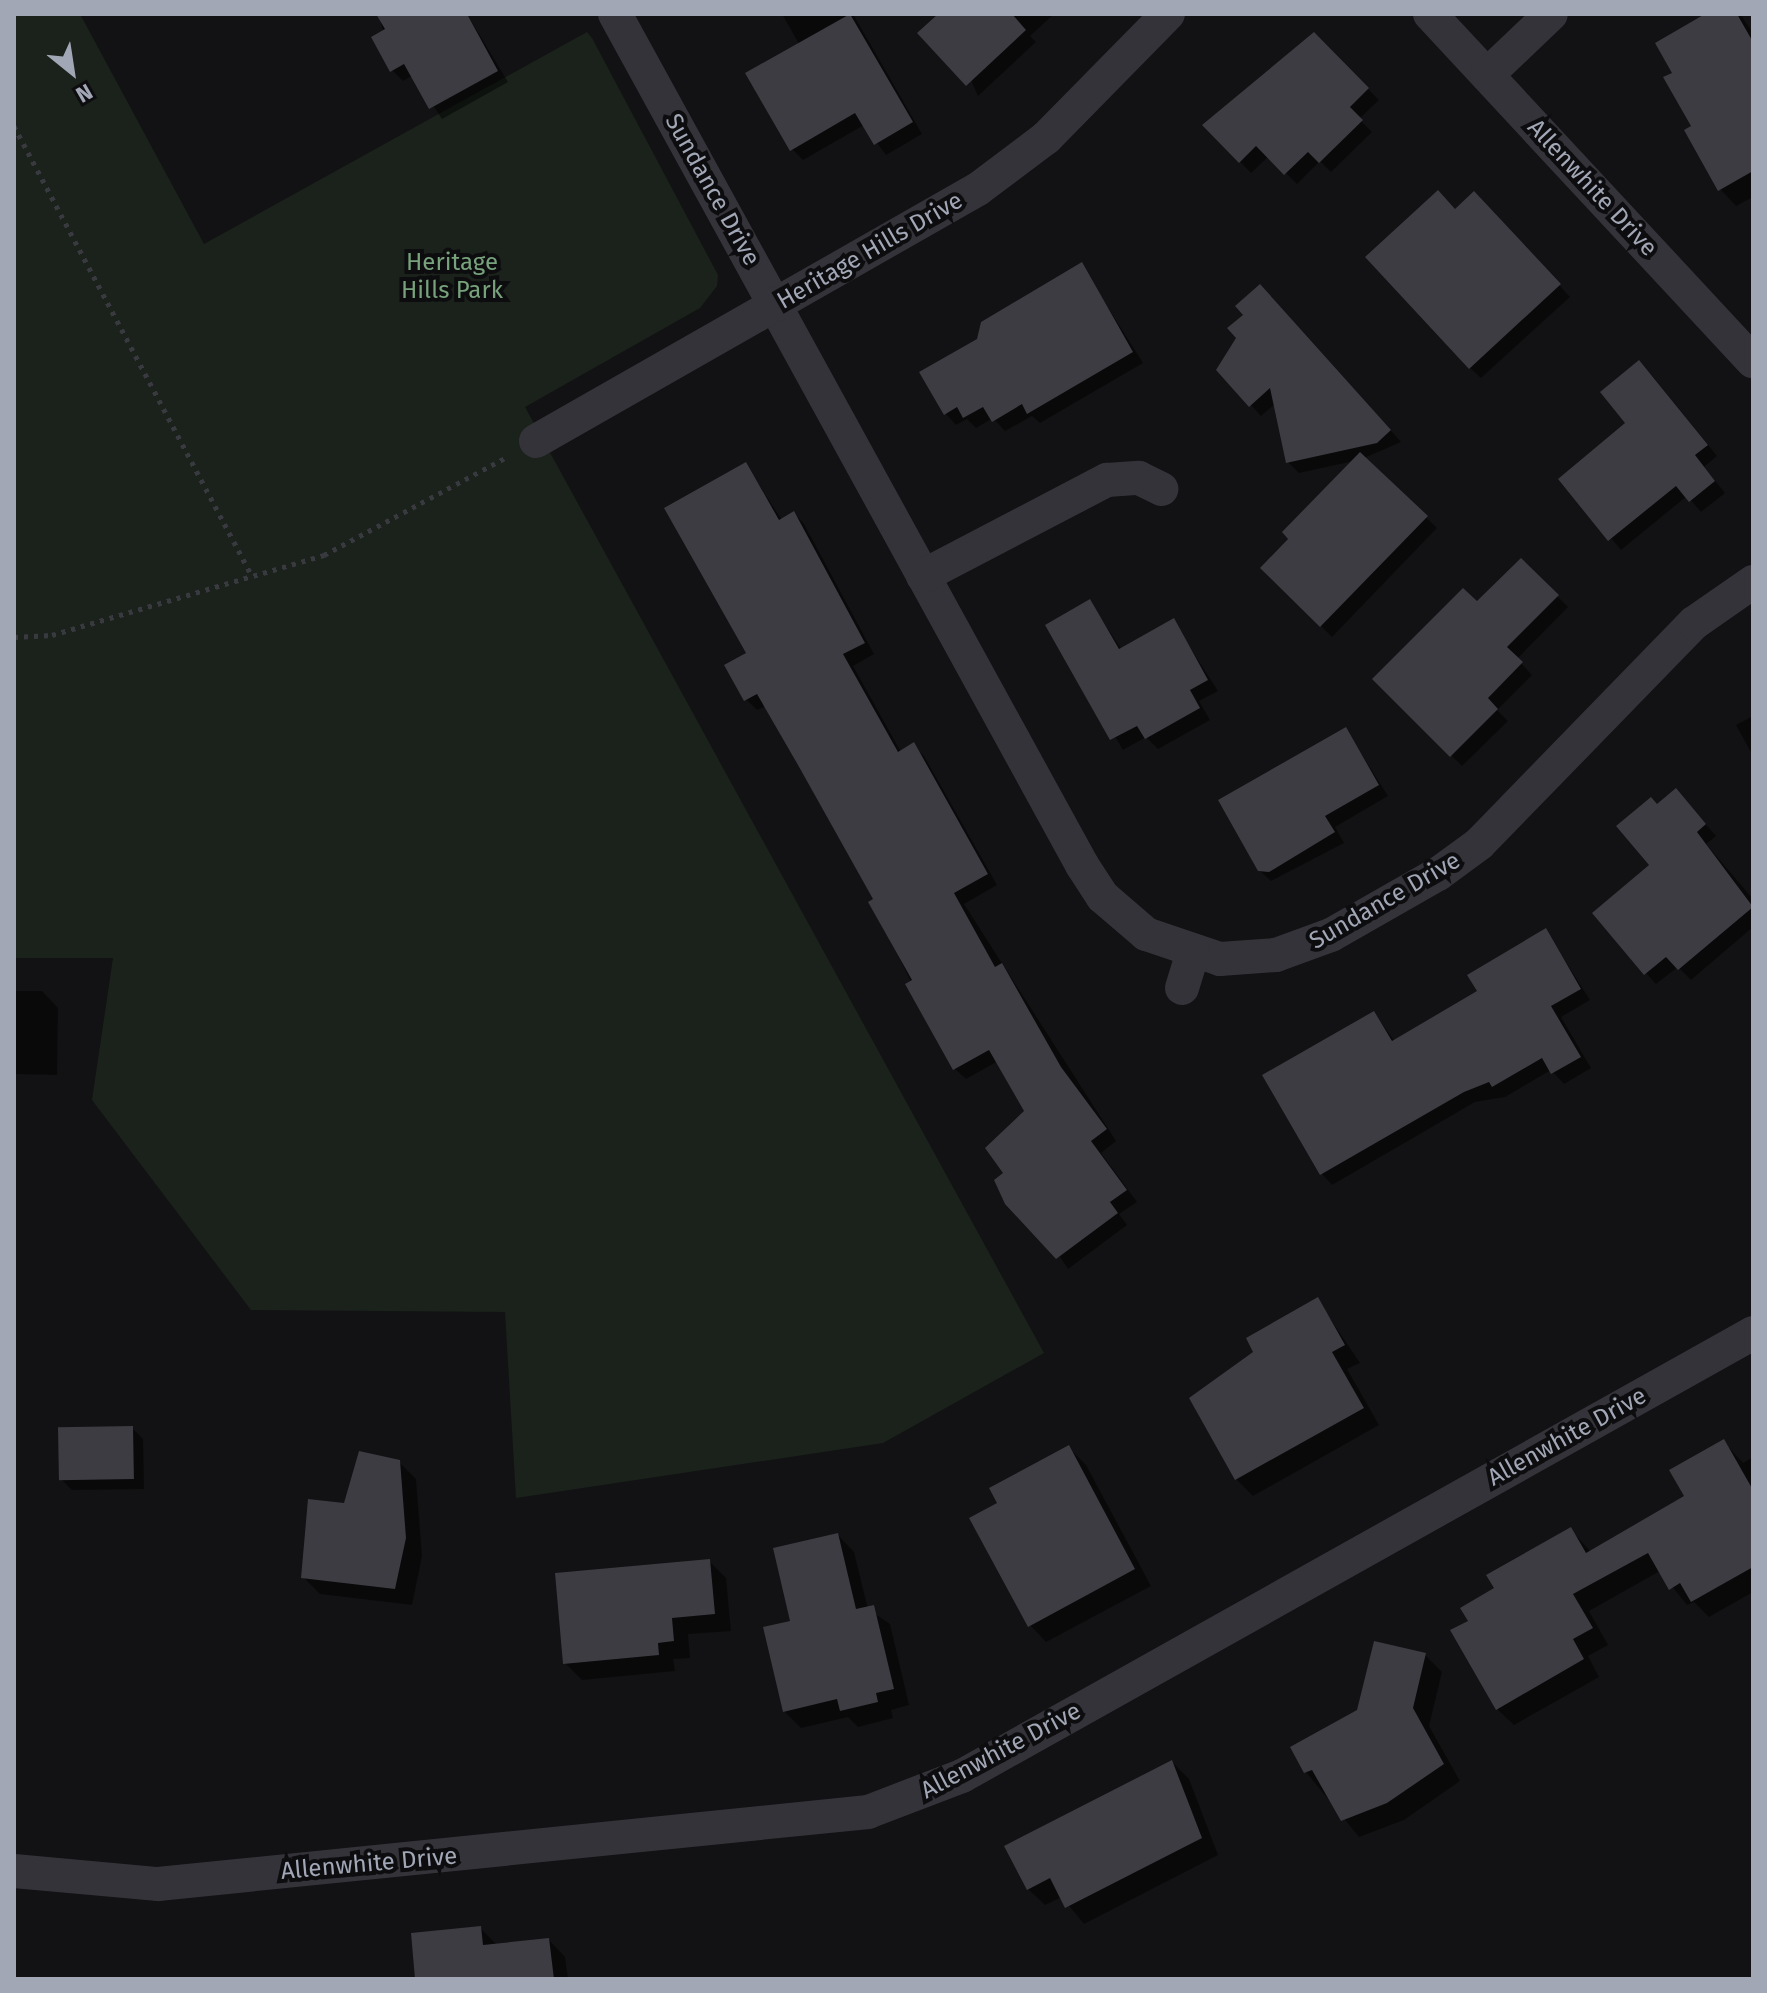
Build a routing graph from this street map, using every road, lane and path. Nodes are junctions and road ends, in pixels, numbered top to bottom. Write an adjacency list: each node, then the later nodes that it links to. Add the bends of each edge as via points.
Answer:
1 (615, 14): 7 (street, Sundance Drive)
2 (1168, 14): 7 (street, Heritage Hills Drive, via 1001,174)
3 (1430, 14): 5 (street, Allenwhite Drive)
4 (1551, 14): 5 (street)
5 (1487, 75): 8 (street, Allenwhite Drive)
6 (14, 126): 11 (path)
7 (775, 304): 9 (street, Heritage Hills Drive); 12 (street, Sundance Drive)
8 (1753, 361)
9 (536, 441): 11 (path, via 324,555)
10 (1162, 489): 12 (street, via 1139,478 1107,480)
11 (252, 576): 14 (path, via 52,635)
12 (923, 576): 15 (street, Sundance Drive, via 1103,897 1146,934)
13 (1753, 582): 15 (street, Sundance Drive, via 1694,623 1460,860 1300,949 1249,960)
14 (14, 637)
15 (1193, 953): 16 (street)
16 (1182, 988)
17 (1753, 1333): 18 (street, Allenwhite Drive, via 962,1776 868,1812 158,1884)
18 (14, 1871)

